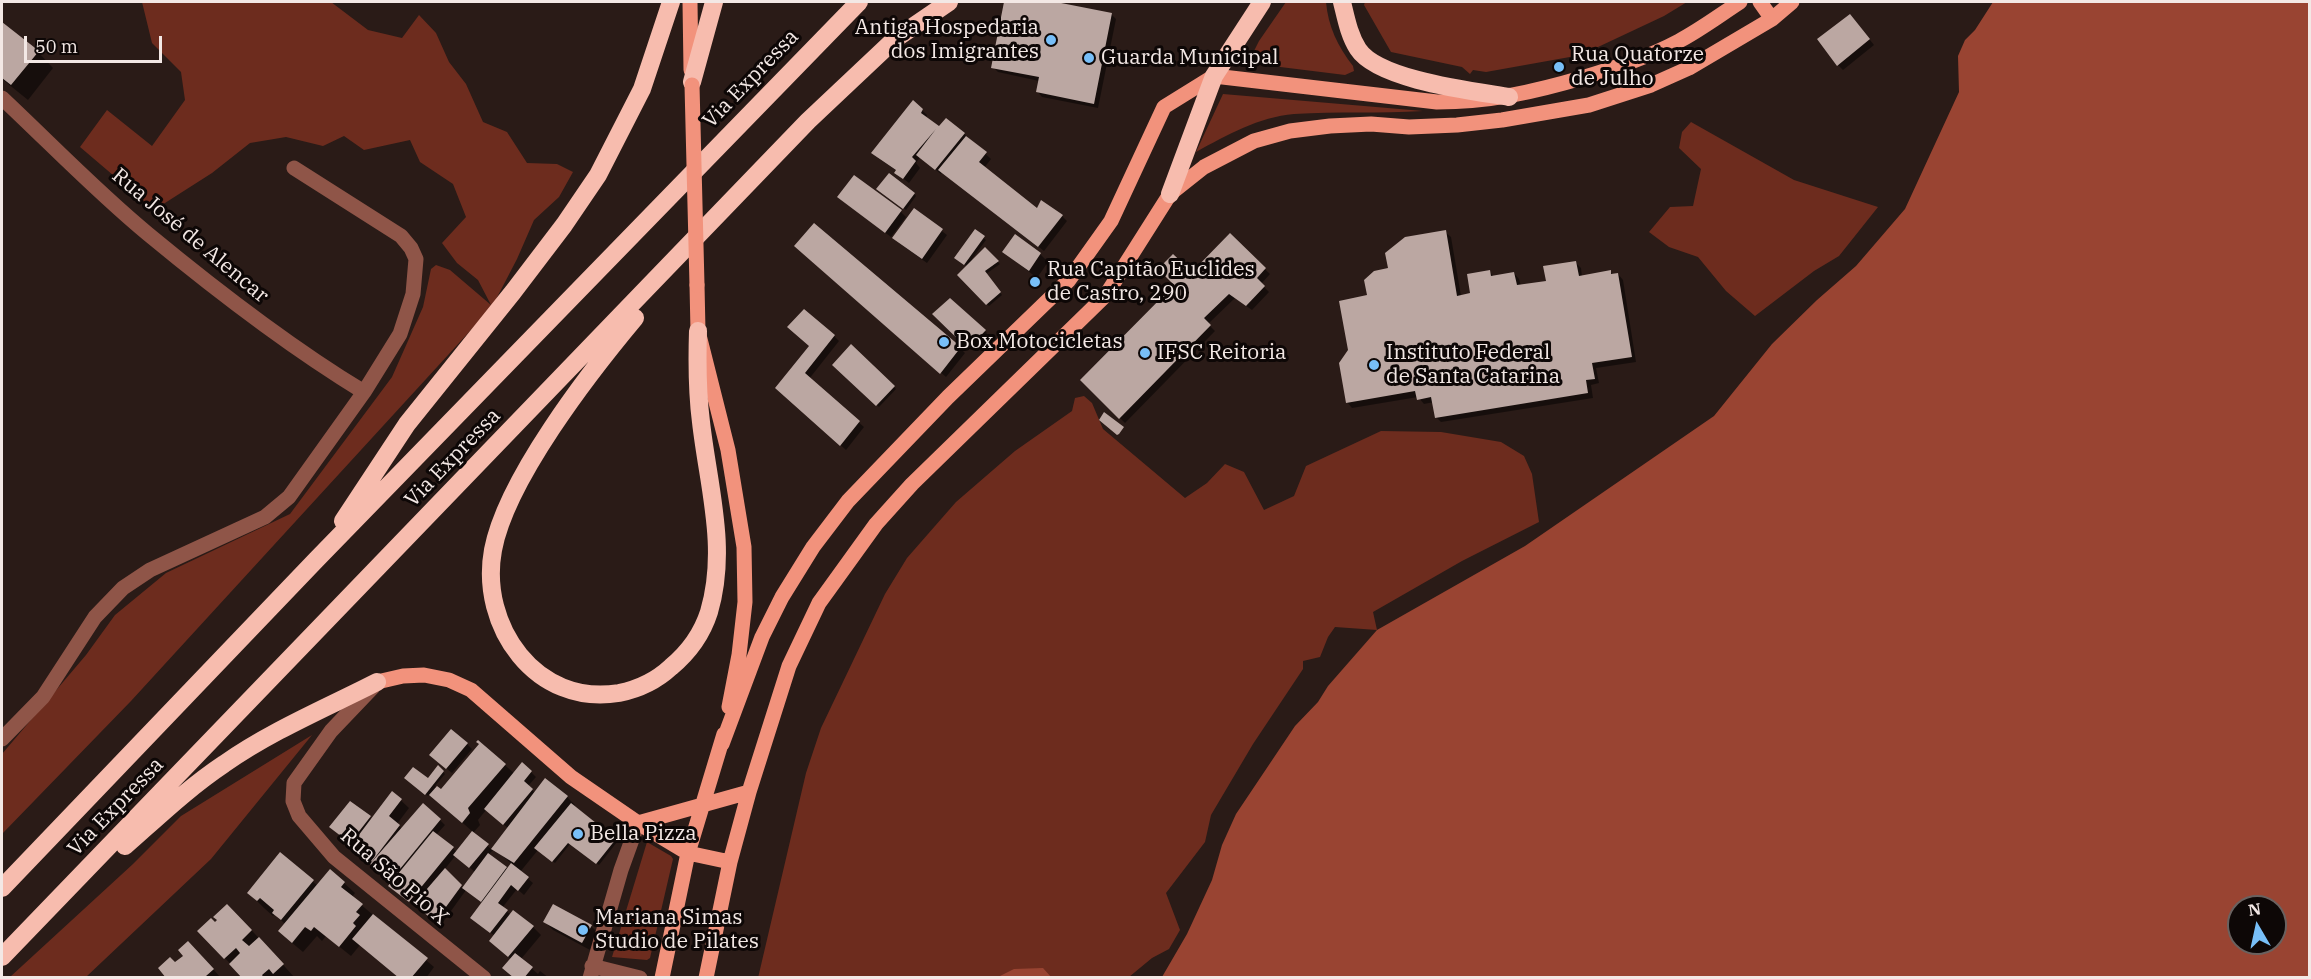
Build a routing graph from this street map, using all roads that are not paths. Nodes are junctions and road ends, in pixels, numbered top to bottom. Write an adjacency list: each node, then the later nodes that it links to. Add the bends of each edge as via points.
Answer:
1 (671, 2): 21 (highway, via 642,89 598,175 519,284 407,424)
2 (690, 2): 13 (main road)
3 (714, 2): 13 (highway)
4 (859, 2): 21 (highway, Via Expressa)
5 (949, 2): 17 (highway, Via Expressa, via 895,39 808,121)
6 (1262, 2): 12 (highway)
7 (1342, 2): 14 (highway, via 1347,27 1359,51 1388,71 1433,84)
8 (1740, 2): 14 (main road, via 1679,41 1649,55)
9 (1760, 2): 11 (main road)
10 (1792, 2): 11 (main road)
11 (1772, 19): 18 (main road, via 1689,68 1589,105 1456,125 1371,124 1290,131 1254,141 1204,167)
12 (1214, 76): 14 (main road, via 1437,102); 18 (highway); 24 (main road, via 1164,107 1111,221 1069,280 848,501 813,547 762,637)
13 (692, 84): 19 (main road, bridge)
14 (1509, 97)
15 (2, 98): 20 (street, Rua José de Alencar, via 147,233 271,330)
16 (294, 168): 20 (street, via 400,236 416,259 412,294 400,334)
17 (743, 190): 19 (highway, via 590,375 529,467 503,520 493,549 490,578 497,611 509,642 529,667 566,689 605,695 634,690 660,677 698,637 709,612 718,544 696,372); 31 (highway, Via Expressa)
18 (1170, 194): 25 (main road, via 1106,295 912,484 876,524 819,603 789,666)
19 (698, 331): 24 (main road, via 737,495 746,576 739,655)
20 (364, 392): 23 (street, via 289,497 265,517 150,570 123,588 95,617 43,697)
21 (316, 560): 30 (highway, Via Expressa)
22 (378, 682): 27 (main road, via 424,675 471,690 572,777); 31 (highway, via 224,763); 34 (street, Rua São Pio X, via 331,730 294,783 293,801 299,816 334,857)
23 (2, 740)
24 (722, 744): 26 (main road)
25 (749, 792): 26 (main road); 29 (main road)
26 (701, 806): 27 (main road); 28 (main road)
27 (638, 823): 28 (main road); 33 (street)
28 (688, 853): 29 (main road); 36 (main road)
29 (730, 862): 37 (main road)
30 (2, 888)
31 (50, 909): 32 (highway, Via Expressa)
32 (2, 957)
33 (591, 972): 35 (street)
34 (484, 978)
35 (640, 978)
36 (662, 978)
37 (706, 978)

